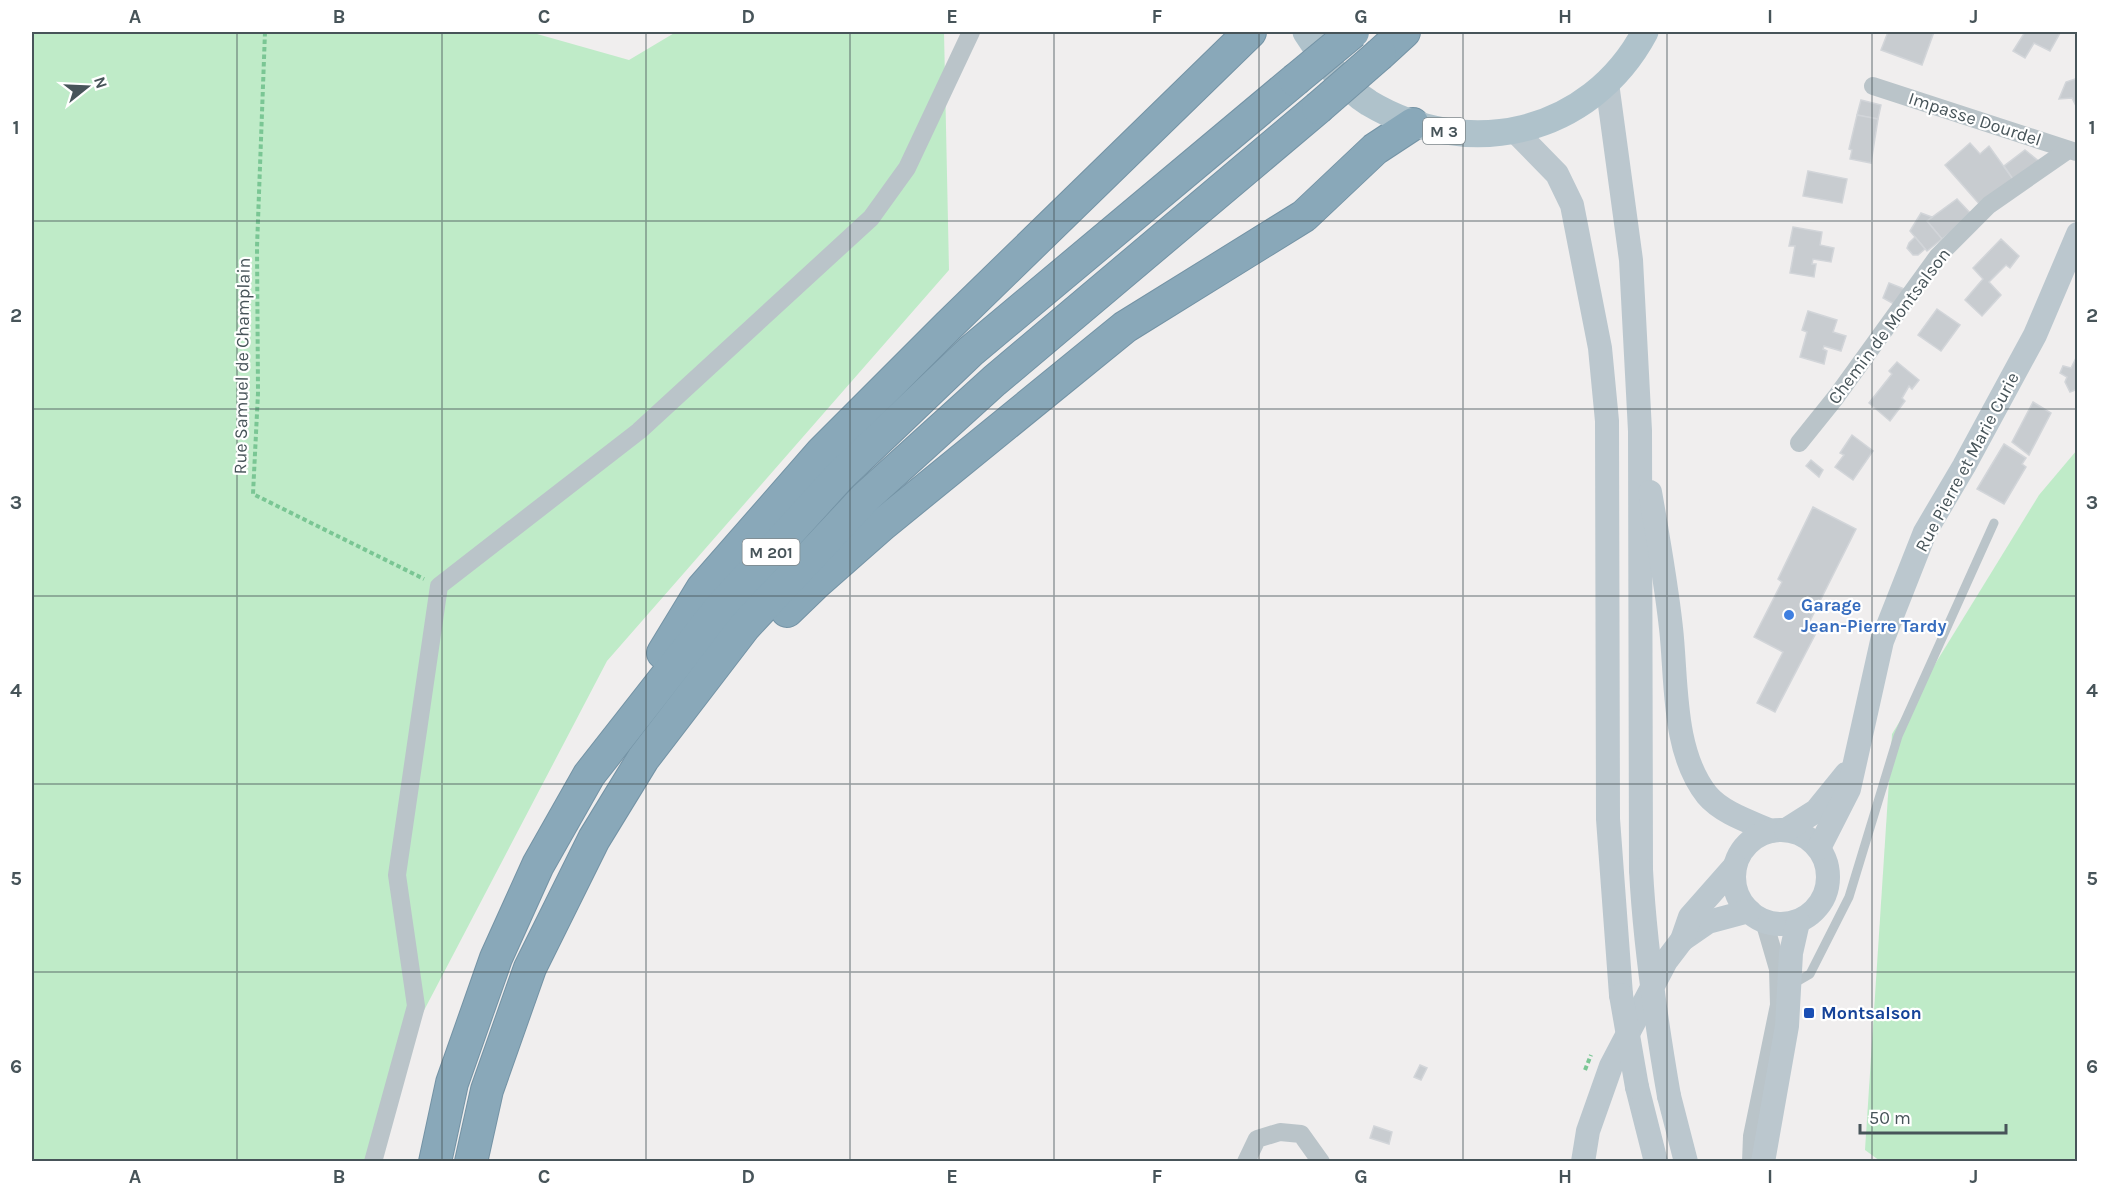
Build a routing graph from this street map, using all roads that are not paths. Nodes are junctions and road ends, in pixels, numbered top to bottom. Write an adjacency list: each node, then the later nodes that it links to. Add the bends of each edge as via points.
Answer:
1 (972, 32): 26 (street, via 907,168 871,218 639,431 439,586 397,875 416,1006)
2 (1250, 32): 17 (highway, via 948,326 822,452 760,521 702,589)
3 (1306, 32): 9 (main road, M 3, via 1330,68 1368,102)
4 (1353, 32): 17 (highway, M 201, bridge, via 971,351 840,476 720,608)
5 (1404, 32): 23 (highway, M 201, bridge, via 994,381 866,497 745,626 643,759 594,839)
6 (1645, 32): 7 (main road, M 3)
7 (1607, 83): 10 (main road, M 3, via 1559,116); 13 (main road, via 1631,260)
8 (1873, 86): 11 (street, Impasse Dourdel)
9 (1413, 124): 10 (main road, M 3, via 1464,135); 23 (highway, via 1374,149 1304,216 1125,327 816,583 748,651 666,753)
10 (1515, 131): 32 (main road, bridge, via 1557,174 1572,205 1600,348 1606,421 1608,819 1621,995 1637,1087)
11 (2073, 151): 14 (street, Chemin de Montsalson, via 1989,205 1938,256)
12 (2078, 234): 16 (main road, Rue Pierre et Marie Curie, via 2035,335 1925,532 1882,641)
13 (1640, 431): 18 (main road, via 1663,565 1688,759 1698,783 1710,798 1739,818); 33 (main road, bridge, via 1644,926 1669,1096)
14 (1799, 443)
15 (1994, 523): 25 (lane, via 1898,736 1849,897 1810,974)
16 (1853, 765): 18 (main road, via 1816,812); 19 (main road, Rue Pierre et Marie Curie, via 1849,789)
17 (589, 775): 27 (highway, M 201, via 538,865 496,958 452,1083)
18 (1778, 831): 19 (main road, via 1798,833); 20 (main road, via 1748,844)
19 (1819, 848): 22 (main road, via 1829,876 1827,891 1816,909)
20 (1736, 866): 21 (main road, via 1736,890); 24 (main road, via 1690,917)
21 (1756, 916): 22 (main road, via 1775,924); 24 (main road, via 1708,922); 34 (street, via 1778,969 1779,1005)
22 (1798, 922): 25 (main road, via 1791,953)
23 (548, 931): 28 (highway, M 201, via 530,968 487,1090)
24 (1682, 940): 31 (main road, via 1666,961 1611,1066 1588,1131)
25 (1790, 986): 35 (main road)
26 (373, 1161)
27 (435, 1161)
28 (471, 1161)
29 (1246, 1161): 30 (street, via 1257,1139 1280,1132 1301,1134)
30 (1321, 1161)
31 (1583, 1161)
32 (1656, 1161)
33 (1686, 1161)
34 (1750, 1161)
35 (1763, 1161)

